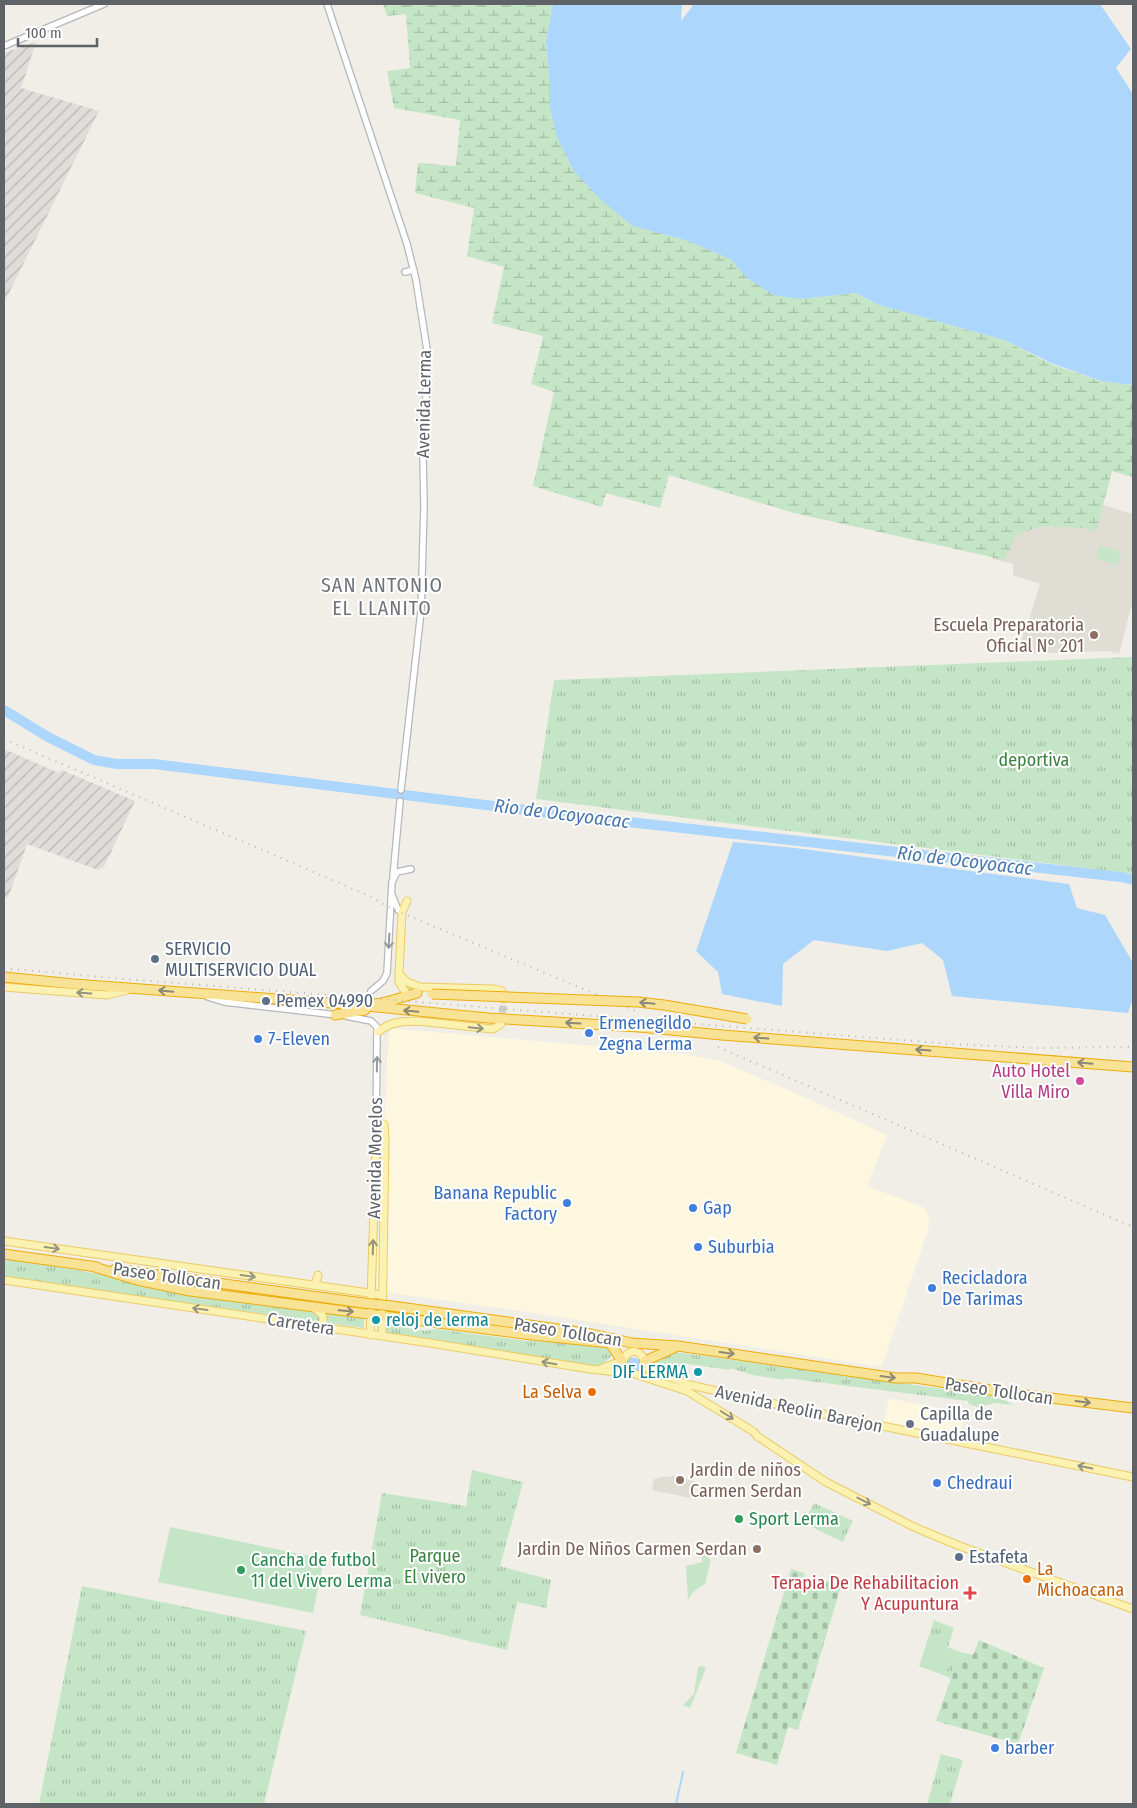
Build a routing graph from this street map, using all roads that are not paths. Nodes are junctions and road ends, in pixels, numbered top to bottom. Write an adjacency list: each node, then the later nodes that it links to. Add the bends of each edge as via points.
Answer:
1 (104, 4): 3 (street)
2 (327, 4): 4 (street, Avenida Lerma)
3 (4, 46)
4 (414, 270): 5 (street); 6 (street, Avenida Lerma, via 428,356 421,612)
5 (405, 272)
6 (401, 790)
7 (400, 801): 8 (street)
8 (395, 858): 9 (street); 9 (street, via 401,865 411,868 398,872)
9 (392, 882): 10 (street)
10 (391, 892): 12 (street); 19 (street, one-way to 19, via 387,973 383,982)
11 (407, 901): 13 (main road, via 402,912)
12 (398, 910)
13 (399, 974): 21 (main road); 23 (main road, via 407,982 420,987 494,989 502,991)
14 (4, 977): 15 (highway)
15 (46, 982): 16 (highway); 18 (highway)
16 (4, 983)
17 (4, 987): 18 (main road, one-way to 17, via 107,995)
18 (132, 988): 22 (highway, one-way to 18)
19 (371, 991)
20 (417, 992): 21 (highway); 24 (highway, via 388,1003); 27 (highway, one-way to 20, bridge, via 638,1002)
21 (406, 993)
22 (199, 994): 24 (highway); 26 (street, via 224,1002)
23 (504, 999)
24 (357, 1005): 25 (highway)
25 (378, 1008): 26 (highway); 30 (highway, one-way to 25, bridge)
26 (335, 1015): 29 (street, via 371,1021 376,1024)
27 (747, 1019)
28 (501, 1024): 29 (main road, one-way to 28, via 387,1025 405,1021 493,1029)
29 (378, 1032): 31 (street, Avenida Morelos, one-way to 29)
30 (1133, 1067)
31 (376, 1148): 37 (main road, Avenida Morelos, one-way to 31); 38 (main road, Avenida Morelos, via 384,1127)
32 (4, 1241): 39 (main road, one-way to 39)
33 (4, 1254): 34 (highway, Paseo Tollocan)
34 (91, 1266): 42 (highway, via 181,1289); 48 (highway, Paseo Tollocan, bridge)
35 (318, 1275): 39 (main road)
36 (4, 1280): 45 (main road, Carretera, one-way to 36)
37 (372, 1282): 38 (main road); 40 (main road, Avenida Morelos)
38 (382, 1282): 41 (main road, Avenida Morelos)
39 (315, 1285): 40 (main road)
40 (372, 1294): 41 (main road); 43 (main road, Avenida Morelos)
41 (382, 1295): 44 (main road, Avenida Morelos)
42 (314, 1308): 43 (highway, one-way to 43); 45 (main road, via 324,1317)
43 (370, 1313): 44 (highway); 46 (main road, Avenida Morelos)
44 (382, 1315): 47 (main road, Avenida Morelos); 49 (highway, via 610,1343)
45 (318, 1327): 46 (main road, Carretera)
46 (370, 1335): 47 (main road, Carretera)
47 (382, 1336): 52 (main road, Carretera, one-way to 47)
48 (678, 1346): 51 (highway); 55 (highway, Paseo Tollocan, one-way to 55)
49 (620, 1358): 50 (highway); 51 (main road, via 633,1351 643,1356); 53 (main road, via 622,1367)
50 (612, 1364): 52 (main road)
51 (644, 1364): 53 (main road, via 642,1370); 54 (main road, Avenida Reolin Barejon)
52 (597, 1369): 53 (main road, Carretera)
53 (632, 1373): 54 (main road, Carretera)
54 (688, 1388): 56 (main road, Avenida Reolin Barejon, one-way to 54); 57 (main road, one-way to 57, via 826,1482 914,1527)
55 (1133, 1408)
56 (1133, 1477)
57 (1133, 1609)

